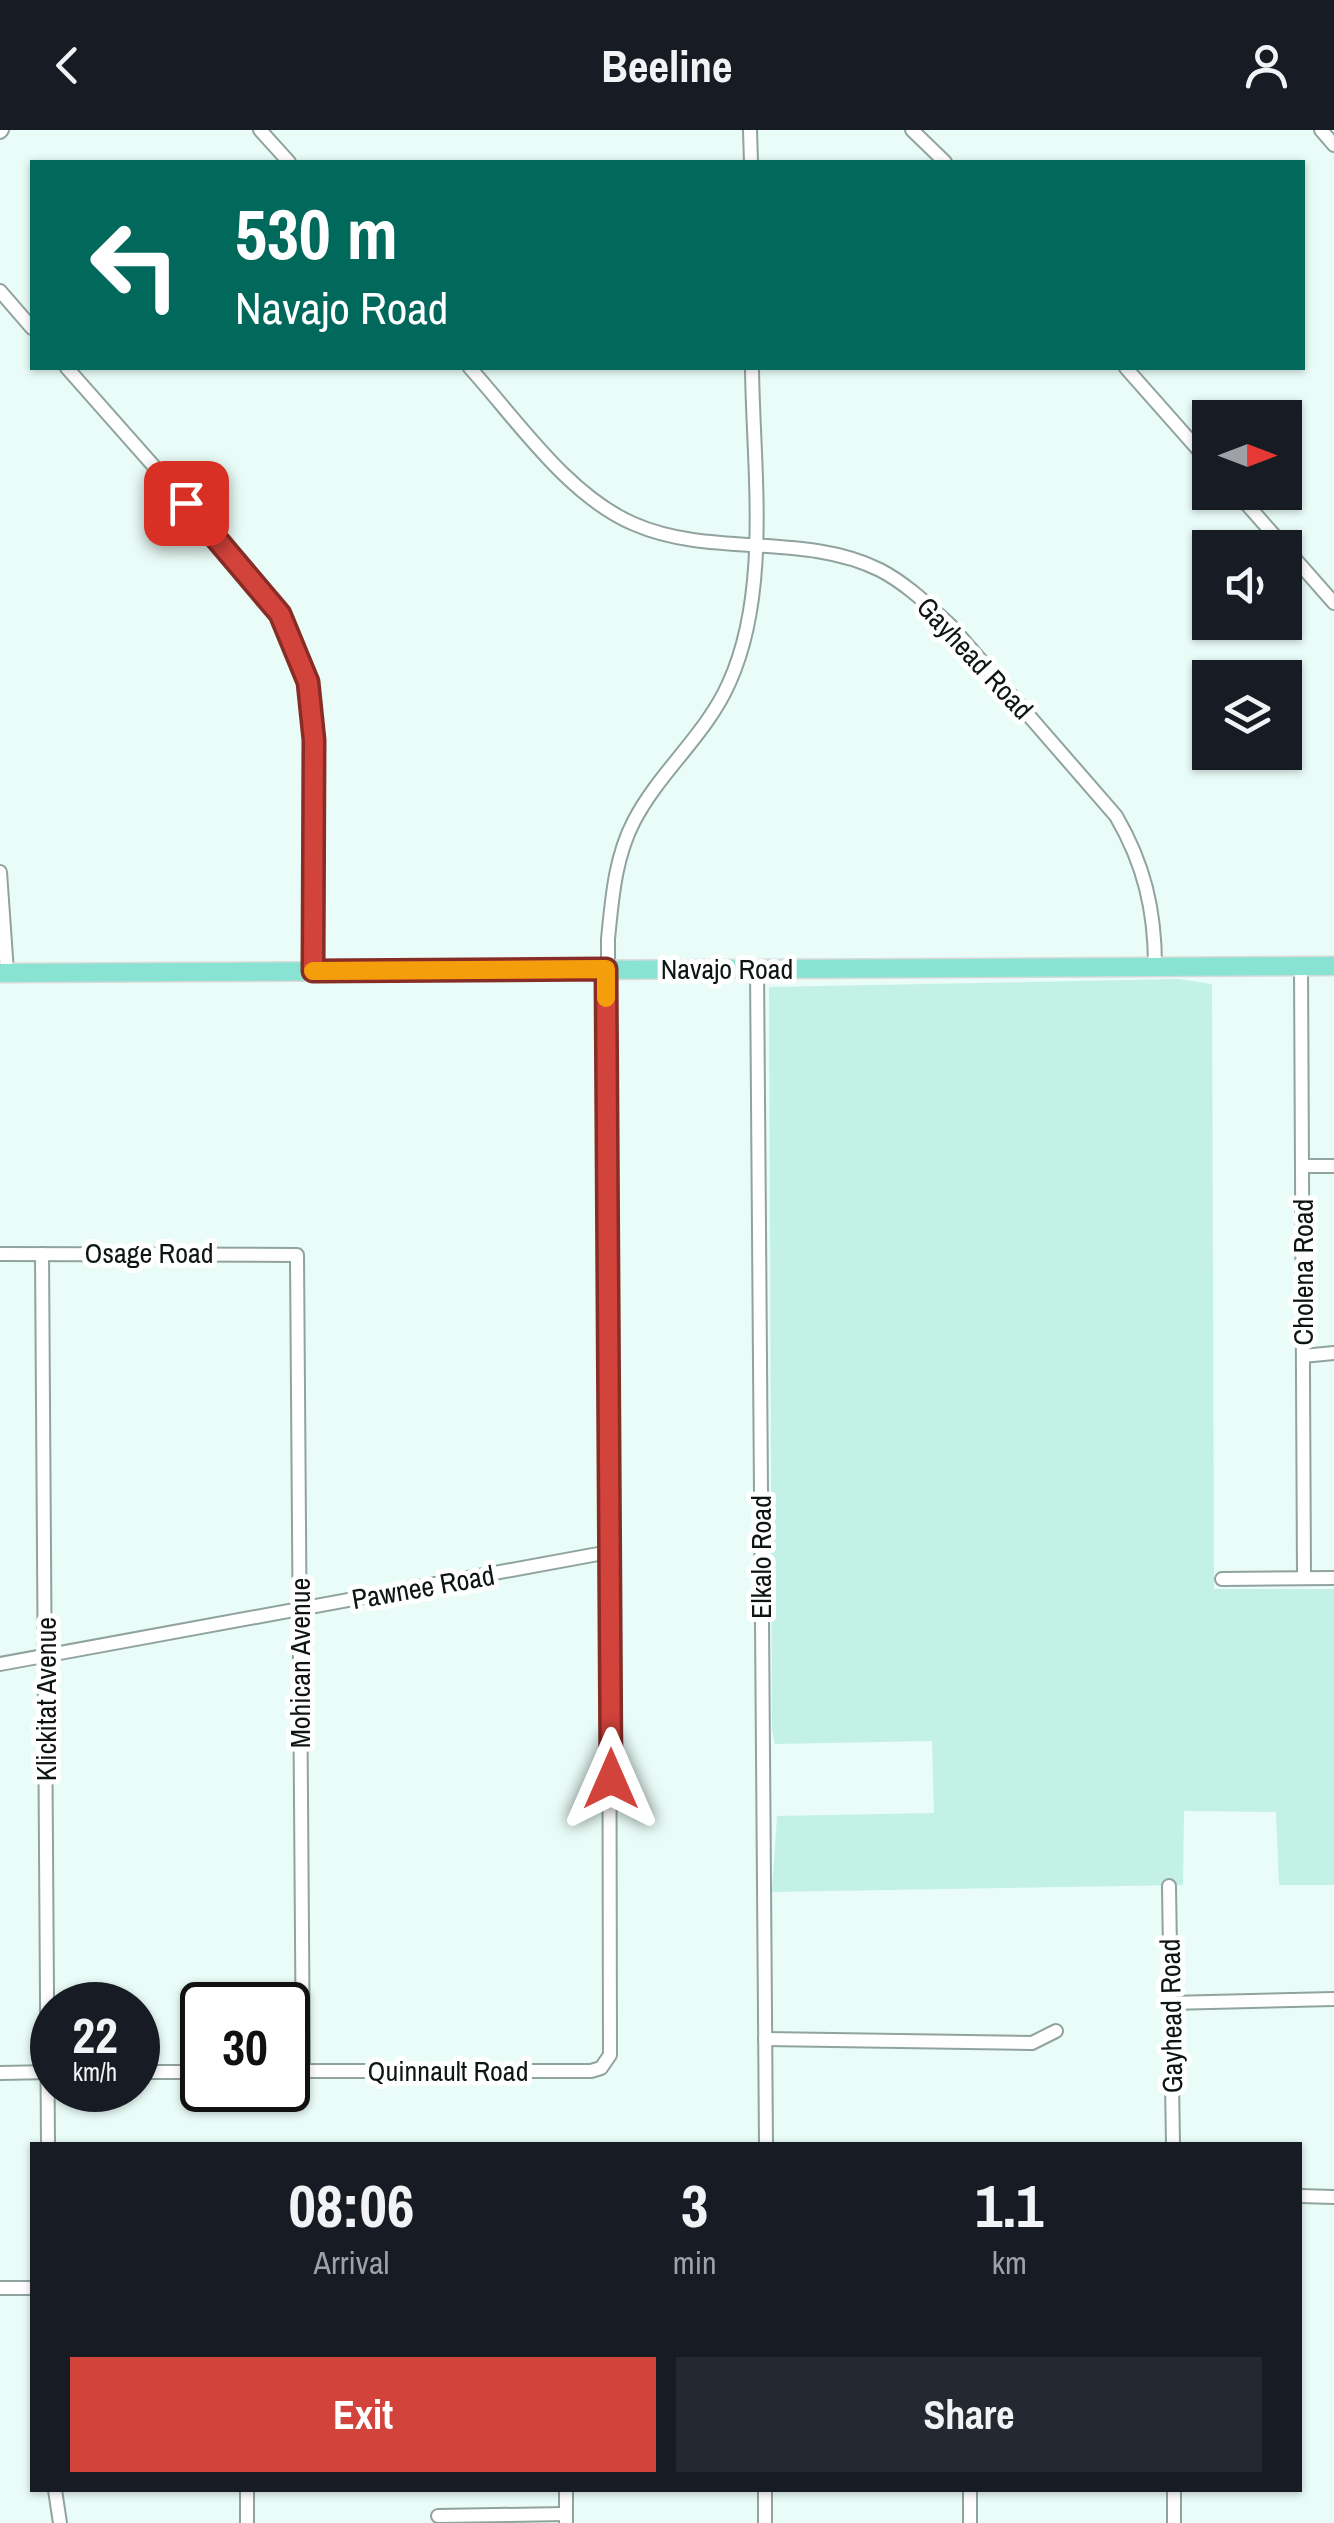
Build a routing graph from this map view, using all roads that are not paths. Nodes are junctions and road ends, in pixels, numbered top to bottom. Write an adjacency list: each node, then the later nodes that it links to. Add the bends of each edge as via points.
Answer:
1 (260, 130): 6 (street)
2 (750, 130): 7 (street)
3 (912, 130): 8 (street)
4 (1320, 130): 5 (street)
5 (1334, 145)
6 (287, 160)
7 (750, 160)
8 (943, 160)
9 (0, 291): 10 (street)
10 (30, 326)
11 (69, 370): 25 (street, via 258,584 296,647 308,682 314,740)
12 (472, 370): 17 (street, Gayhead Road, via 569,479 610,511 655,532)
13 (752, 370): 17 (street)
14 (1128, 370): 15 (street)
15 (1192, 442)
16 (1252, 510): 18 (street)
17 (755, 546): 20 (street, Gayhead Road, via 816,552 877,569 952,626 1116,816 1134,846 1152,907); 23 (street, via 750,610 730,682 703,730 635,819 623,847)
18 (1334, 603)
19 (0, 872): 26 (street)
20 (1155, 966): 21 (main road, Navajo Road); 24 (main road, Navajo Road)
21 (1301, 966): 22 (main road, Navajo Road); 27 (street, Cholena Road)
22 (1334, 966)
23 (606, 969): 24 (main road, Navajo Road); 25 (main road, Navajo Road); 34 (street)
24 (757, 969): 47 (street, Elkalo Road)
25 (313, 971): 26 (main road, Navajo Road)
26 (4, 972)
27 (1302, 1166): 28 (street); 33 (street, Cholena Road)
28 (1334, 1166)
29 (0, 1254): 30 (street, Osage Road)
30 (42, 1254): 31 (street, Osage Road); 39 (street, Klickitat Avenue)
31 (297, 1255): 38 (street, Mohican Avenue)
32 (1334, 1353): 33 (street)
33 (1303, 1356): 35 (street, Cholena Road)
34 (609, 1552): 38 (street, Pawnee Road); 49 (street, Quinnault Road, via 612,2043 606,2062 591,2070)
35 (1304, 1578): 36 (street); 37 (street)
36 (1334, 1578)
37 (1222, 1579)
38 (300, 1609): 39 (street, Pawnee Road); 43 (street, Mohican Avenue)
39 (46, 1656): 40 (street, Pawnee Road); 42 (street, Klickitat Avenue)
40 (0, 1664)
41 (1170, 1886): 45 (street, Gayhead Road)
42 (49, 1982)
43 (303, 1982)
44 (1334, 2000): 45 (street)
45 (1169, 2003): 54 (street, Gayhead Road)
46 (1056, 2031): 47 (street, via 1032,2044)
47 (765, 2039): 53 (street, Elkalo Road)
48 (30, 2072): 50 (street)
49 (310, 2072)
50 (0, 2073)
51 (49, 2112): 52 (street, Klickitat Avenue)
52 (48, 2142)
53 (766, 2142)
54 (1174, 2142)
55 (1302, 2196): 56 (street)
56 (1334, 2197)
57 (0, 2288): 58 (street)
58 (30, 2288)
59 (55, 2492): 67 (street)
60 (247, 2492): 68 (street)
61 (566, 2492): 66 (street)
62 (765, 2492): 69 (street)
63 (970, 2492): 70 (street)
64 (1174, 2492): 71 (street)
65 (438, 2516): 66 (street)
66 (566, 2519)
67 (60, 2523)
68 (247, 2523)
69 (766, 2523)
70 (970, 2523)
71 (1174, 2523)

